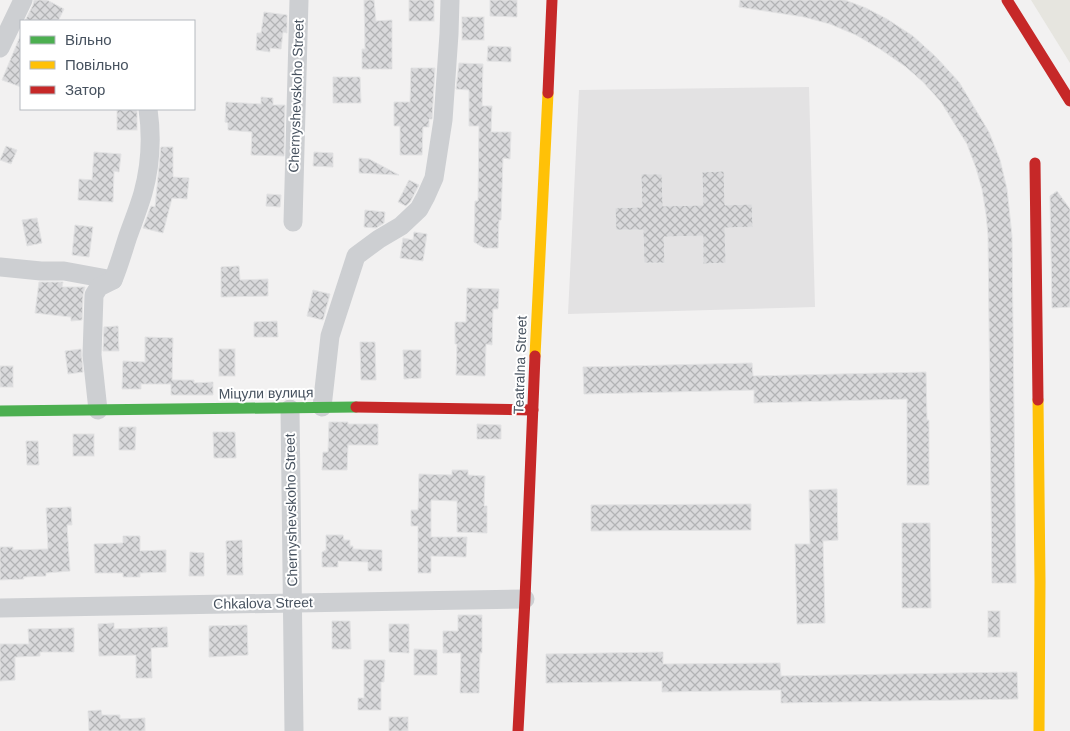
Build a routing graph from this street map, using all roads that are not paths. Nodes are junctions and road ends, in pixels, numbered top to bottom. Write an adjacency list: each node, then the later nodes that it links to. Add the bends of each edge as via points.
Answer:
1 (23, 0): 6 (street)
2 (299, 0): 10 (street, Chernyshevskoho Street)
3 (450, 0): 13 (street, via 443,120 434,178 419,209 402,226 356,256 330,336)
4 (552, 0): 16 (street, Teatralna Street)
5 (1007, 0): 7 (street)
6 (0, 48)
7 (1070, 101)
8 (148, 110): 12 (street, via 151,150 143,192)
9 (1035, 164): 23 (street)
10 (293, 222)
11 (0, 267): 12 (street, via 64,271)
12 (113, 280): 15 (street, via 99,287 94,295 92,355)
13 (322, 407): 14 (street, Міцули вулиця); 16 (street, Міцули вулиця)
14 (290, 409): 15 (street, Міцули вулиця); 19 (street, Chernyshevskoho Street)
15 (98, 410): 17 (street, Міцули вулиця)
16 (533, 410): 18 (street, Teatralna Street)
17 (0, 412)
18 (525, 599): 19 (street, Chkalova Street); 22 (street, Teatralna Street)
19 (292, 602): 20 (street, Chkalova Street); 21 (street, Chernyshevskoho Street)
20 (0, 608)
21 (294, 731)
22 (518, 731)
23 (1039, 731)

